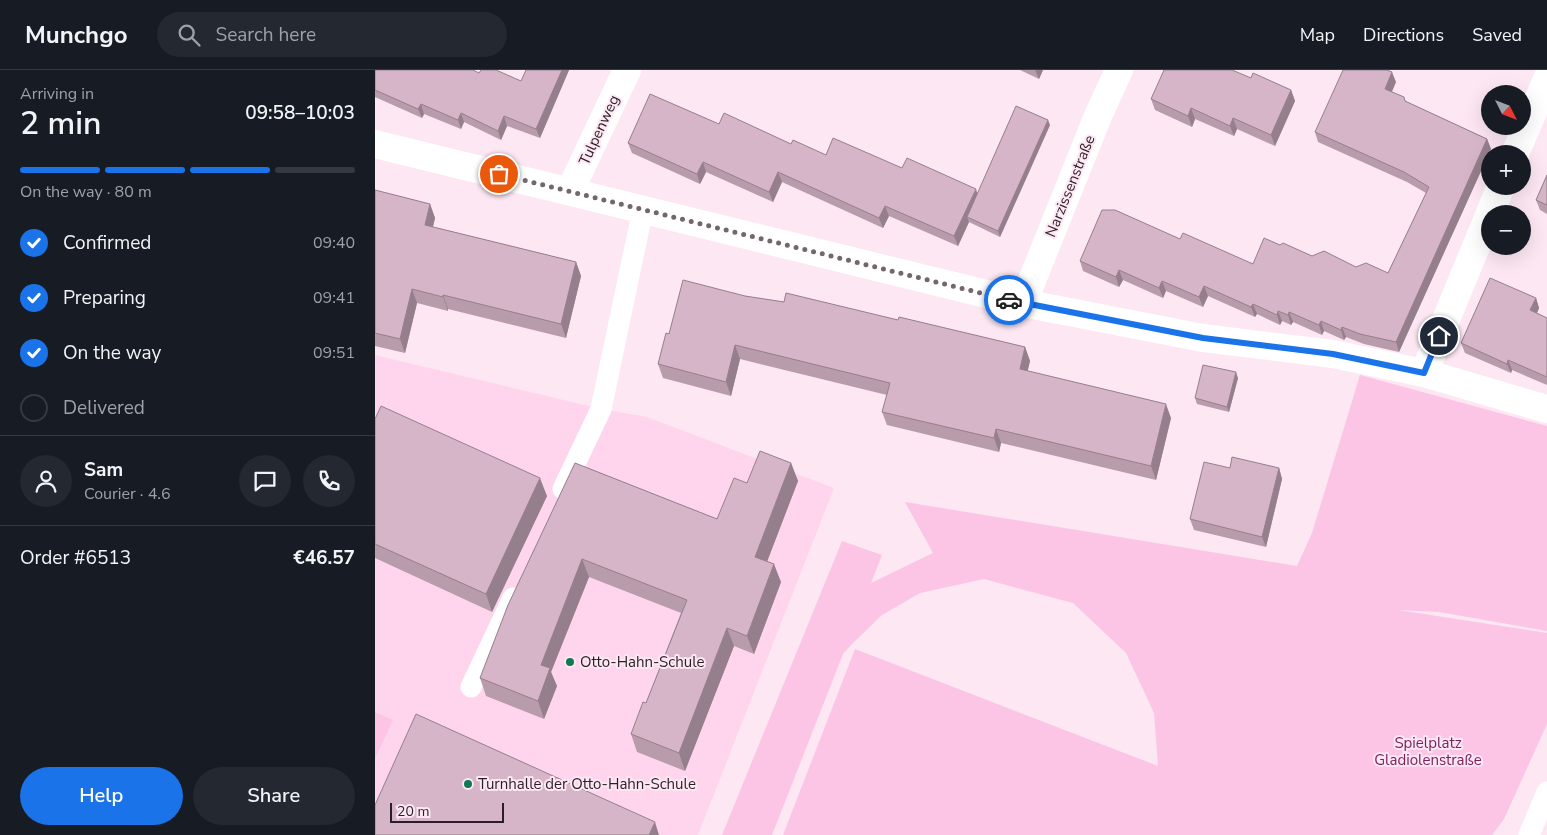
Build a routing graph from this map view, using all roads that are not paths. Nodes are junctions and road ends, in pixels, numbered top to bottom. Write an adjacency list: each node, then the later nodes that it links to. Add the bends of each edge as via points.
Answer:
1 (627, 70): 6 (street, Tulpenweg)
2 (1119, 70): 9 (street, Narzissenstraße)
3 (1547, 79): 5 (street)
4 (375, 144): 6 (street)
5 (1519, 145)
6 (570, 191): 8 (street)
7 (1497, 195): 10 (street)
8 (643, 209): 9 (street); 12 (lane, via 601,409)
9 (1023, 303): 10 (street, via 1203,338 1333,354)
10 (1424, 373): 11 (street)
11 (1547, 409)
12 (555, 508)
13 (521, 579): 14 (lane)
14 (471, 687)
15 (1547, 792): 16 (lane)
16 (1529, 835)

